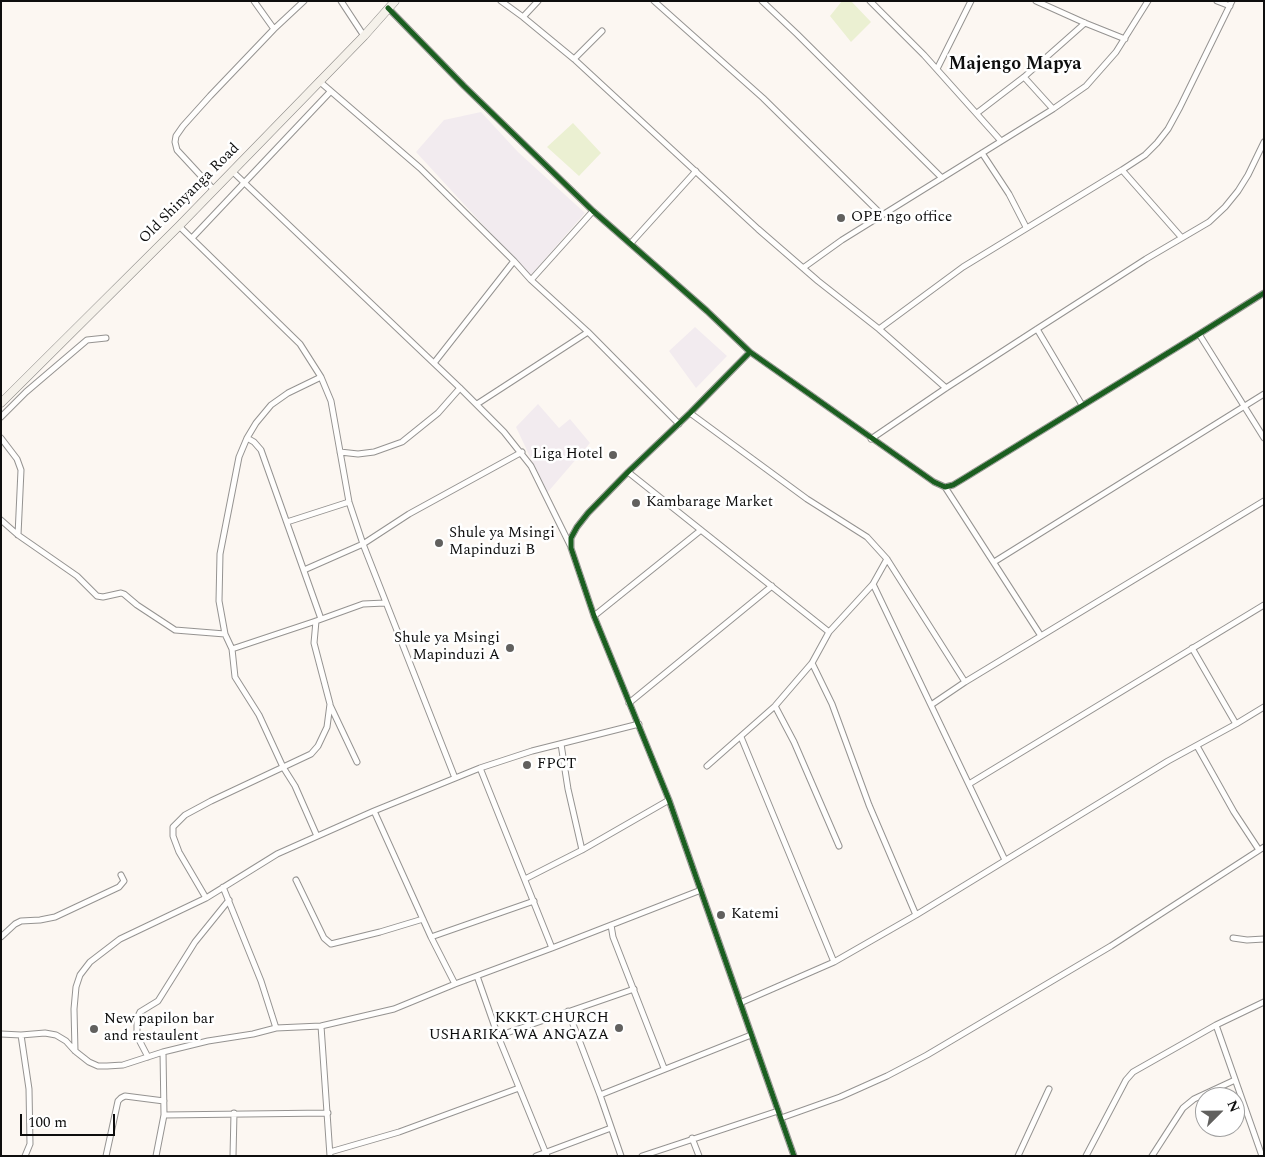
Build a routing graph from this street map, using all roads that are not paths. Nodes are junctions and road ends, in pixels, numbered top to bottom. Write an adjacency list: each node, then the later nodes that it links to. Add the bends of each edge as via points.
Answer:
1 (254, 1): 18 (street)
2 (304, 1): 18 (street)
3 (341, 1): 20 (street)
4 (395, 1): 15 (main road, Old Shinyanga Road)
5 (501, 1): 16 (street)
6 (538, 1): 16 (street)
7 (654, 1): 39 (street, via 763,98)
8 (762, 1): 35 (street)
9 (870, 1): 23 (street)
10 (971, 1): 23 (street)
11 (1036, 1): 17 (street)
12 (1148, 1): 21 (street)
13 (1217, 1): 14 (street)
14 (1231, 4): 32 (street, via 1168,129 1145,155)
15 (388, 8): 20 (main road, Old Shinyanga Road); 38 (street)
16 (523, 17): 22 (street)
17 (1085, 23): 21 (street); 24 (street)
18 (274, 29): 37 (street, via 182,126 175,139 179,152)
19 (602, 31): 22 (street)
20 (364, 36): 25 (main road, Old Shinyanga Road)
21 (1125, 39): 27 (street, via 1086,86)
22 (574, 59): 33 (street)
23 (937, 69): 28 (street)
24 (1024, 77): 27 (street); 28 (street)
25 (319, 81): 26 (street); 34 (main road, Old Shinyanga Road)
26 (330, 92): 36 (street); 45 (street, via 420,168)
27 (1053, 109): 29 (street)
28 (977, 113): 29 (street)
29 (1001, 141): 31 (street)
30 (1264, 142): 43 (street, via 1248,175 1224,208 1209,222)
31 (982, 153): 35 (street); 41 (street)
32 (1122, 170): 41 (street); 43 (street)
33 (696, 171): 44 (street); 46 (street)
34 (232, 172): 36 (street); 37 (main road, Old Shinyanga Road)
35 (942, 178): 39 (street)
36 (245, 183): 42 (street); 55 (street)
37 (214, 190): 40 (main road, Old Shinyanga Road)
38 (593, 211): 44 (street); 47 (street)
39 (882, 215): 46 (street)
40 (179, 226): 42 (street); 60 (main road, Old Shinyanga Road)
41 (1026, 227): 49 (street, via 963,267)
42 (192, 238): 56 (street, via 300,344)
43 (1182, 238): 50 (street)
44 (631, 243): 54 (street)
45 (514, 261): 47 (street); 55 (street)
46 (804, 268): 49 (street)
47 (531, 280): 51 (street)
48 (1264, 292): 52 (street)
49 (879, 329): 58 (street)
50 (1037, 329): 58 (street); 62 (street)
51 (588, 332): 61 (street); 66 (street)
52 (1199, 334): 62 (street); 63 (street)
53 (106, 338): 65 (street, via 87,340)
54 (750, 352): 64 (street); 70 (street)
55 (434, 363): 57 (street)
56 (321, 377): 68 (street, via 271,405); 71 (street, via 331,401)
57 (460, 388): 61 (street); 71 (street, via 438,413 402,442 374,452)
58 (946, 388): 70 (street)
59 (1264, 394): 63 (street)
60 (1, 403)
61 (477, 404): 72 (street)
62 (1082, 405): 74 (street)
63 (1245, 406): 69 (street); 84 (street)
64 (690, 413): 66 (street); 83 (street, via 807,499 867,537)
65 (1, 417)
66 (679, 424): 73 (street)
67 (1, 438): 80 (street, via 21,470)
68 (247, 438): 78 (street, via 261,450); 93 (street, via 239,457 220,554 219,601)
69 (1264, 438)
70 (871, 439): 74 (street)
71 (340, 452): 76 (street)
72 (522, 452): 81 (street, via 409,514); 82 (street)
73 (628, 472): 79 (street); 82 (street, via 577,526)
74 (945, 487): 84 (street)
75 (1264, 501): 94 (street)
76 (349, 502): 78 (street); 81 (street)
77 (1, 520): 80 (street)
78 (287, 522): 85 (street)
79 (701, 530): 87 (street); 90 (street)
80 (18, 535): 93 (street, via 77,576 97,596 124,594 175,630)
81 (363, 544): 85 (street); 88 (street)
82 (571, 548): 90 (street)
83 (887, 558): 86 (street); 98 (street)
84 (994, 562): 94 (street)
85 (304, 570): 91 (street)
86 (873, 584): 92 (street); 101 (street)
87 (772, 586): 92 (street); 99 (street)
88 (385, 603): 91 (street, via 363,604); 113 (street)
89 (1264, 605): 95 (street)
90 (594, 616): 99 (street)
91 (318, 620): 96 (street); 100 (street, via 314,643)
92 (830, 632): 97 (street)
93 (225, 634): 96 (street)
94 (1041, 636): 98 (street)
95 (1192, 648): 105 (street); 114 (street)
96 (232, 649): 110 (street, via 235,677 259,715)
97 (812, 663): 102 (street); 130 (street, via 832,704 869,804)
98 (965, 682): 101 (street)
99 (629, 703): 104 (street)
100 (330, 704): 109 (street); 110 (street, via 327,727 312,754)
101 (931, 705): 114 (street)
102 (775, 706): 106 (street); 118 (street)
103 (1264, 706): 105 (street)
104 (639, 724): 107 (street); 115 (street)
105 (1236, 724): 108 (street)
106 (741, 738): 111 (street); 138 (street)
107 (561, 744): 112 (street); 120 (street)
108 (1197, 746): 119 (street, via 1234,812); 121 (street)
109 (357, 762)
110 (283, 766): 117 (street); 127 (street, via 185,815 173,827 179,852)
111 (708, 766)
112 (480, 768): 113 (street); 123 (street)
113 (455, 778): 116 (street)
114 (969, 784): 121 (street)
115 (669, 800): 120 (street); 126 (street)
116 (374, 811): 117 (street); 131 (street)
117 (317, 836): 125 (street, via 277,854)
118 (839, 846)
119 (1261, 848): 165 (street, via 1111,946 927,1056 840,1097)
120 (582, 850): 123 (street)
121 (1005, 860): 130 (street)
122 (121, 875): 133 (street, via 124,881 119,887 55,916 21,921)
123 (525, 879): 129 (street)
124 (296, 880): 131 (street, via 324,938 331,944)
125 (223, 887): 127 (street); 128 (street)
126 (700, 890): 132 (street); 143 (street)
127 (206, 898): 152 (street, via 134,931 90,962 76,987)
128 (229, 900): 147 (street); 154 (street, via 195,942 158,1002 140,1012 138,1036)
129 (534, 901): 134 (street); 137 (street)
130 (916, 915): 138 (street)
131 (423, 919): 134 (street)
132 (611, 925): 137 (street); 141 (street)
133 (1, 937)
134 (431, 937): 140 (street)
135 (1233, 938): 136 (street)
136 (1264, 938)
137 (552, 948): 139 (street)
138 (834, 962): 143 (street)
139 (477, 976): 140 (street); 151 (street)
140 (455, 984): 146 (street, via 394,1009)
141 (634, 990): 144 (street); 155 (street)
142 (1264, 1002): 145 (street)
143 (740, 1003): 150 (street)
144 (568, 1011): 151 (street); 159 (street)
145 (1216, 1025): 156 (street); 180 (street, via 1133,1072)
146 (321, 1026): 147 (street); 162 (street)
147 (276, 1028): 153 (street)
148 (1, 1034): 149 (street)
149 (21, 1035): 152 (street, via 56,1035); 170 (street, via 30,1089 30,1144)
150 (751, 1035): 155 (street); 161 (street)
151 (498, 1036): 157 (street)
152 (75, 1051): 154 (street, via 98,1066 123,1065)
153 (163, 1052): 154 (street); 160 (street)
154 (148, 1057)
155 (664, 1068): 159 (street)
156 (1235, 1080): 181 (street, via 1194,1099 1183,1108); 182 (street)
157 (519, 1088): 168 (street); 169 (street)
158 (1049, 1089): 179 (street)
159 (600, 1095): 166 (street)
160 (164, 1101): 164 (street); 171 (street, via 121,1098)
161 (778, 1111): 165 (street); 167 (street)
162 (328, 1113): 163 (street); 168 (street)
163 (234, 1114): 164 (street); 173 (street)
164 (164, 1115): 172 (street)
165 (780, 1118): 178 (street)
166 (611, 1128): 169 (street); 175 (street)
167 (692, 1138): 176 (street); 177 (street)
168 (330, 1154)
169 (546, 1154): 174 (street)
170 (24, 1156)
171 (106, 1156)
172 (156, 1156)
173 (233, 1156)
174 (536, 1156)
175 (621, 1156)
176 (642, 1156)
177 (698, 1156)
178 (794, 1156)
179 (1018, 1156)
180 (1086, 1156)
181 (1152, 1156)
182 (1262, 1156)

